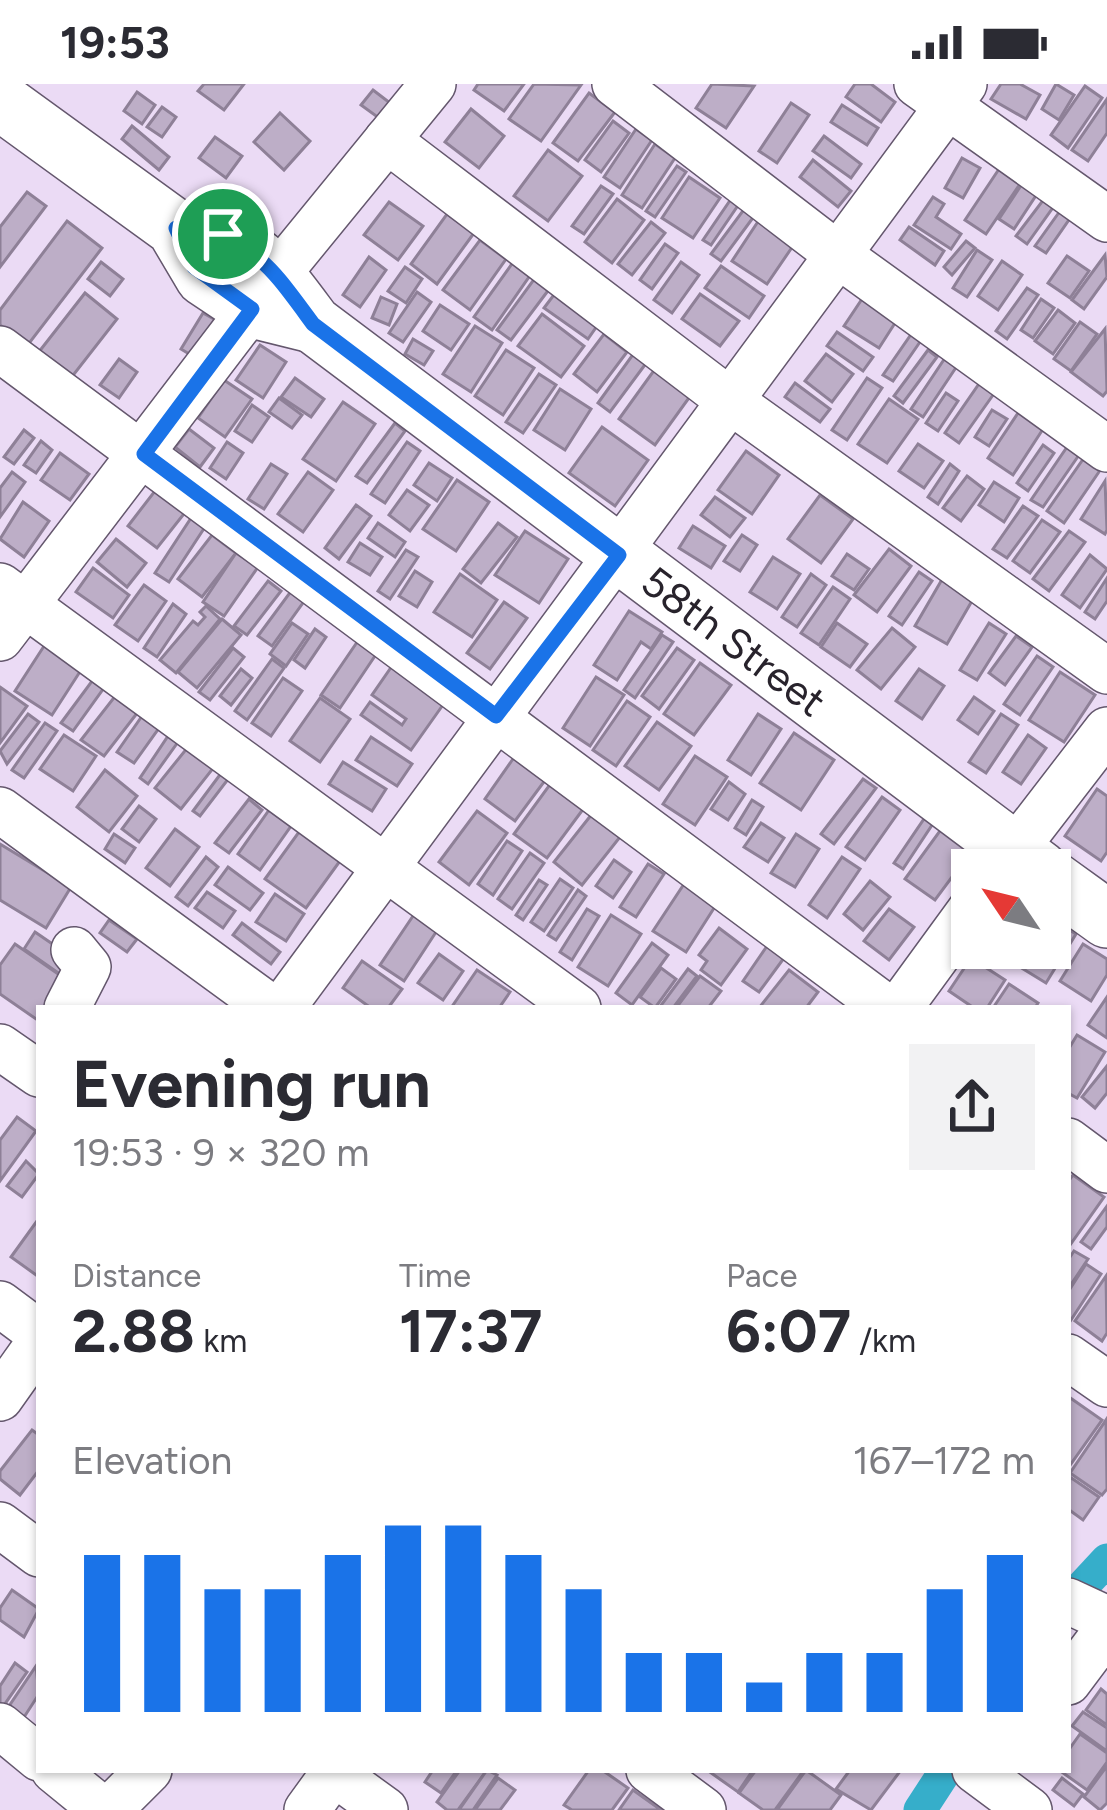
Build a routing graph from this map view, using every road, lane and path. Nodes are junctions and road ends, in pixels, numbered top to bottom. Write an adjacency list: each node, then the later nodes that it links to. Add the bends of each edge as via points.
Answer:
1 (433, 84): 5 (street)
2 (615, 84): 7 (street)
3 (943, 91): 6 (street); 7 (street)
4 (0, 100): 8 (main road, 58th Street, via 176,228 194,267)
5 (387, 140): 8 (street); 10 (street)
6 (1107, 219)
7 (837, 254): 10 (street); 11 (street)
8 (264, 292): 12 (street); 13 (main road, 58th Street)
9 (0, 349): 12 (street)
10 (729, 400): 13 (street); 15 (street)
11 (1107, 449)
12 (144, 454): 14 (street); 16 (street)
13 (619, 555): 16 (street); 19 (main road, 58th Street)
14 (9, 610): 21 (street)
15 (1107, 671)
16 (496, 716): 21 (street); 30 (street)
17 (1107, 730): 20 (street)
18 (0, 810): 27 (street)
19 (1003, 849)
20 (1037, 849)
21 (385, 867): 28 (street); 29 (street)
22 (1071, 896): 23 (main road, 58th Street)
23 (1107, 919)
24 (951, 936): 31 (street)
25 (74, 950): 26 (street, via 88,967)
26 (69, 1005)
27 (267, 1005)
28 (284, 1005)
29 (574, 1005)
30 (883, 1005)
31 (900, 1005)
32 (1071, 1144): 33 (street)
33 (1107, 1170)
34 (0, 1304): 35 (street)
35 (36, 1331)
36 (36, 1347): 39 (street)
37 (1071, 1359): 38 (street)
38 (1107, 1384)
39 (0, 1398)
40 (0, 1525): 41 (street)
41 (36, 1551)
42 (1091, 1615): 43 (street)
43 (1071, 1673)
44 (0, 1726): 45 (street)
45 (36, 1756)
46 (58, 1773): 51 (street)
47 (146, 1773): 51 (street)
48 (333, 1773): 52 (street)
49 (337, 1773): 53 (street)
50 (653, 1773): 54 (street)
51 (106, 1810)
52 (307, 1810)
53 (385, 1810)
54 (703, 1810)

